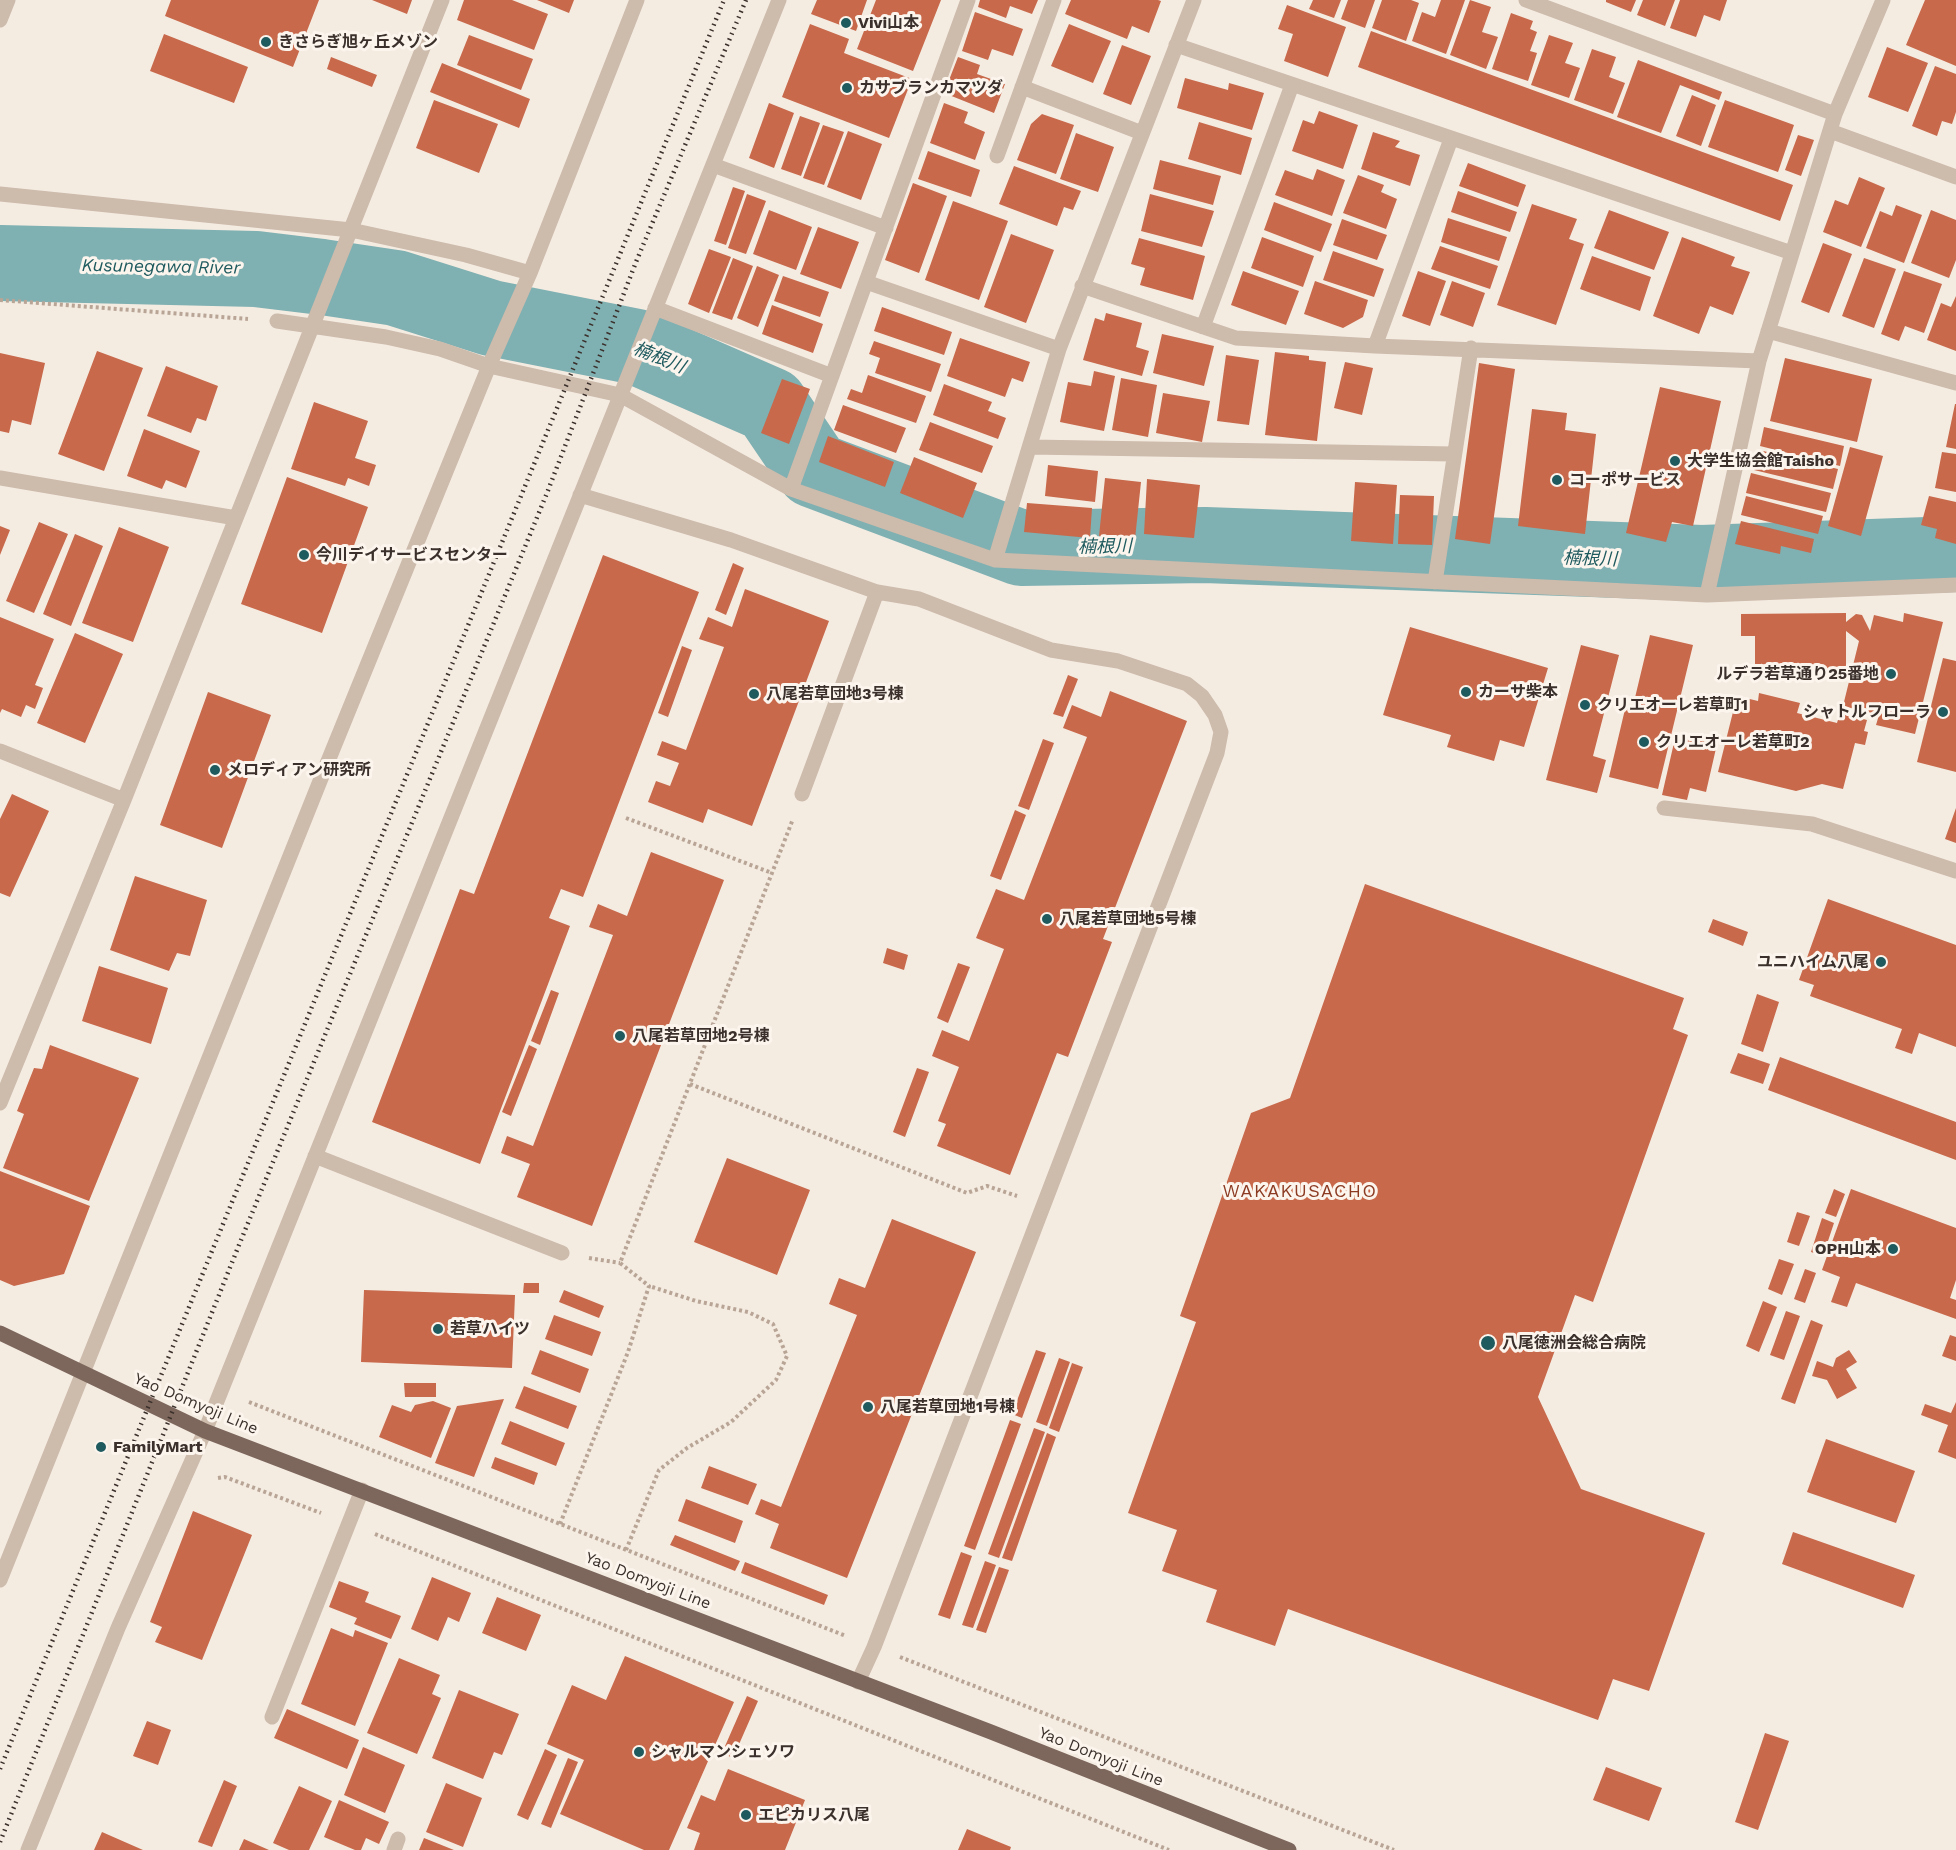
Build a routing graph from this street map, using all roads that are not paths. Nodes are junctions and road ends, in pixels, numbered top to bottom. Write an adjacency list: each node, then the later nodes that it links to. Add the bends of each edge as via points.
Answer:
1 (8, 0): 10 (street)
2 (442, 0): 23 (street)
3 (637, 0): 25 (street)
4 (779, 0): 19 (street)
5 (968, 0): 22 (street)
6 (1054, 0): 13 (street)
7 (1194, 0): 11 (street)
8 (1526, 0): 14 (street)
9 (1883, 0): 14 (street)
10 (0, 20)
11 (1176, 45): 12 (street); 16 (street)
12 (1292, 85): 17 (street); 31 (street)
13 (1022, 87): 16 (street); 18 (street)
14 (1835, 114): 15 (street)
15 (1830, 131): 20 (street); 24 (street)
16 (1142, 133): 27 (street)
17 (1451, 139): 24 (street); 33 (street)
18 (997, 156)
19 (713, 165): 22 (street); 28 (street)
20 (1956, 177)
21 (0, 194): 23 (street)
22 (886, 228): 26 (street)
23 (350, 232): 25 (street, via 466,255); 30 (street)
24 (1792, 254): 32 (street)
25 (529, 275): 37 (street)
26 (866, 282): 35 (street); 38 (street)
27 (1082, 286): 31 (street); 35 (street)
28 (655, 309): 38 (street); 40 (street)
29 (277, 321): 30 (street)
30 (313, 325): 37 (street, via 386,337); 46 (street)
31 (1203, 327): 33 (street, via 1236,338)
32 (1768, 331): 36 (street); 39 (street)
33 (1376, 346): 34 (street)
34 (1471, 348): 36 (street); 42 (street)
35 (1059, 349): 41 (street)
36 (1759, 361): 51 (street)
37 (490, 365): 40 (street); 61 (street)
38 (832, 375): 44 (street)
39 (1956, 382)
40 (620, 395): 44 (street); 45 (street)
41 (1030, 447): 42 (street); 47 (street)
42 (1453, 454): 48 (street)
43 (0, 478): 46 (street)
44 (791, 489): 47 (street)
45 (580, 495): 50 (street, via 731,540); 58 (street)
46 (236, 518): 54 (street)
47 (995, 560): 48 (street)
48 (1435, 582): 51 (street)
49 (1956, 585): 51 (street)
50 (877, 592): 53 (street); 65 (street, via 919,599 1051,650 1118,661 1187,684 1202,696 1221,732 1217,753)
51 (1707, 595)
52 (0, 751): 54 (street)
53 (802, 794)
54 (123, 800): 57 (street)
55 (1664, 808): 56 (street, via 1812,824)
56 (1956, 871)
57 (0, 1104)
58 (315, 1155): 59 (street); 62 (street)
59 (562, 1253)
60 (0, 1333): 61 (main road, Yao Domyoji Line)
61 (83, 1374): 62 (main road, Yao Domyoji Line); 64 (street)
62 (205, 1431): 63 (main road, Yao Domyoji Line); 67 (street, via 118,1628)
63 (362, 1490): 65 (main road, Yao Domyoji Line); 66 (street)
64 (0, 1580)
65 (858, 1682): 68 (main road, Yao Domyoji Line)
66 (272, 1717)
67 (28, 1850)
68 (1289, 1850)

